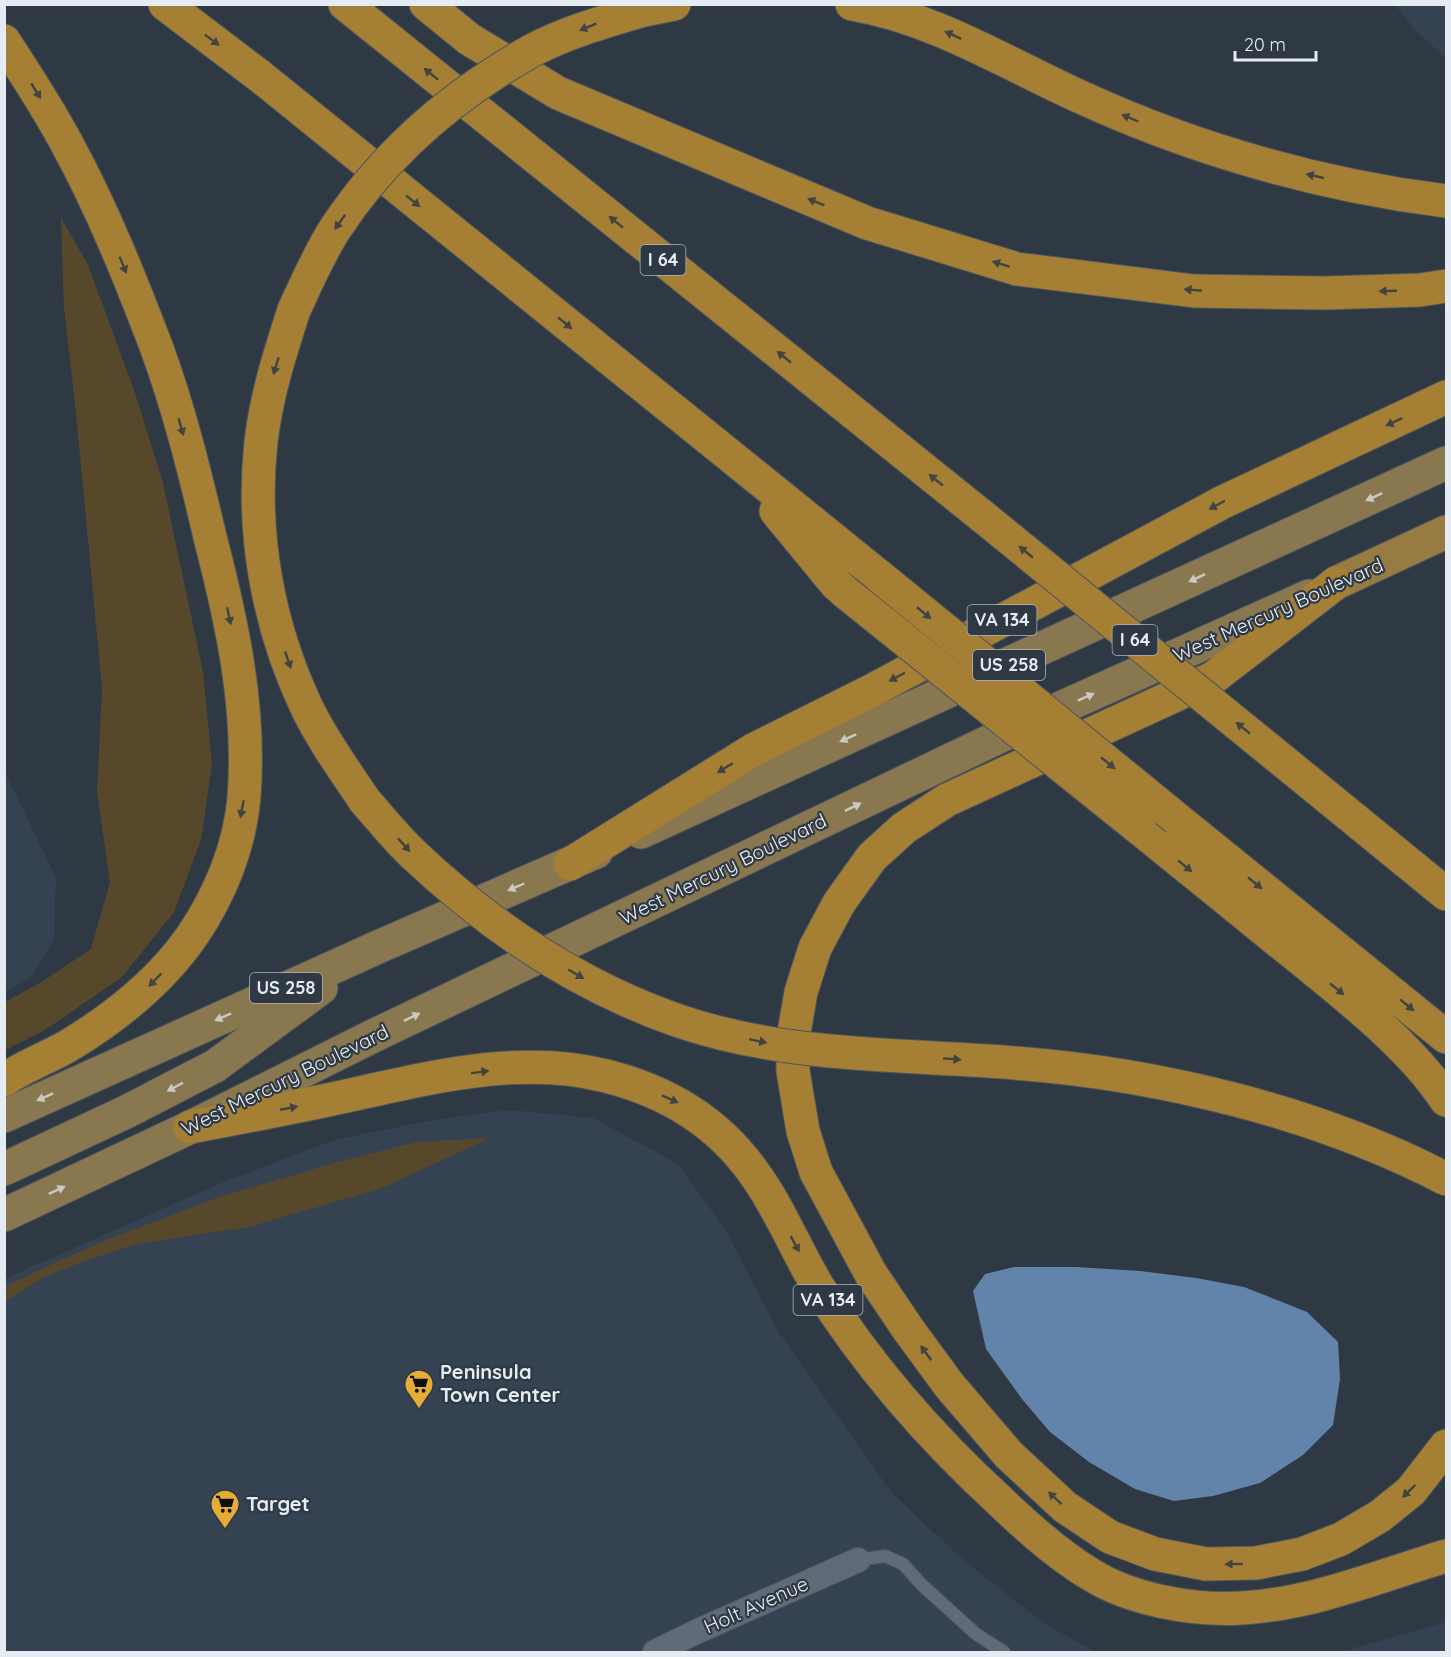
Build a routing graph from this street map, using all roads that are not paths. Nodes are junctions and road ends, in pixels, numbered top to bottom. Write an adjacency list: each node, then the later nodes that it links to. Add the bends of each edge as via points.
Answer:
1 (165, 4): 10 (highway, one-way to 10)
2 (345, 4): 15 (highway, I 64, one-way to 2, bridge)
3 (426, 4): 8 (highway, one-way to 3, via 1325,293 1194,291 1017,269 867,223 558,93 469,39)
4 (852, 4): 7 (highway, one-way to 4, via 1372,189 1219,150 1083,98 940,29)
5 (659, 7): 25 (highway, one-way to 25, bridge, via 596,24 534,49 434,117 398,149 335,229 294,310 274,373 261,442 258,506 272,611 308,709 336,758 365,801 410,852 459,895 530,947 630,1002 678,1020 787,1047 1080,1069 1236,1100 1331,1128)
6 (4, 41): 20 (highway, one-way to 20, via 68,145 103,216 157,349 222,581 241,674 246,740 244,800 233,856 193,934 142,993 104,1024)
7 (1446, 201)
8 (1446, 286)
9 (1446, 397): 14 (highway, VA 134, one-way to 14, via 1223,502 753,750)
10 (733, 458): 19 (highway, one-way to 19, bridge); 21 (highway, one-way to 21, bridge, via 836,585 1345,995 1435,1082)
11 (1446, 463): 14 (main road, US 258, one-way to 14)
12 (1446, 532): 13 (highway, West Mercury Boulevard)
13 (1336, 583): 23 (main road, West Mercury Boulevard, one-way to 13, via 384,1030 1032,721); 27 (highway, one-way to 13, via 1411,1491 1380,1516 1341,1539 1302,1554 1256,1563 1206,1564 1155,1554 1110,1537 1065,1507 1009,1455 949,1385 908,1329 871,1274 816,1172 803,1131 793,1071 793,1038 801,992 815,948 839,903 872,857 896,835 947,800 1213,678)
14 (570, 864): 18 (main road, US 258, one-way to 18)
15 (1413, 866): 16 (highway); 17 (highway, I 64)
16 (1446, 881)
17 (1446, 894)
18 (378, 946): 22 (main road, US 258, one-way to 22); 24 (main road, one-way to 24, via 215,1066)
19 (1446, 1037)
20 (4, 1080)
21 (1446, 1100)
22 (4, 1116)
23 (190, 1128): 26 (main road, West Mercury Boulevard, one-way to 23); 28 (highway, VA 134, one-way to 28, via 423,1079 528,1067 569,1069 639,1086 678,1103 735,1147 756,1175 818,1285 870,1360 923,1425 1043,1541 1092,1576 1136,1595 1183,1606 1240,1608 1300,1601)
24 (4, 1169)
25 (1446, 1179)
26 (4, 1215)
27 (1446, 1446)
28 (1446, 1556)
29 (858, 1560): 30 (street, Holt Avenue); 31 (lane, via 885,1556 903,1564 976,1634)
30 (655, 1653)
31 (1004, 1653)

